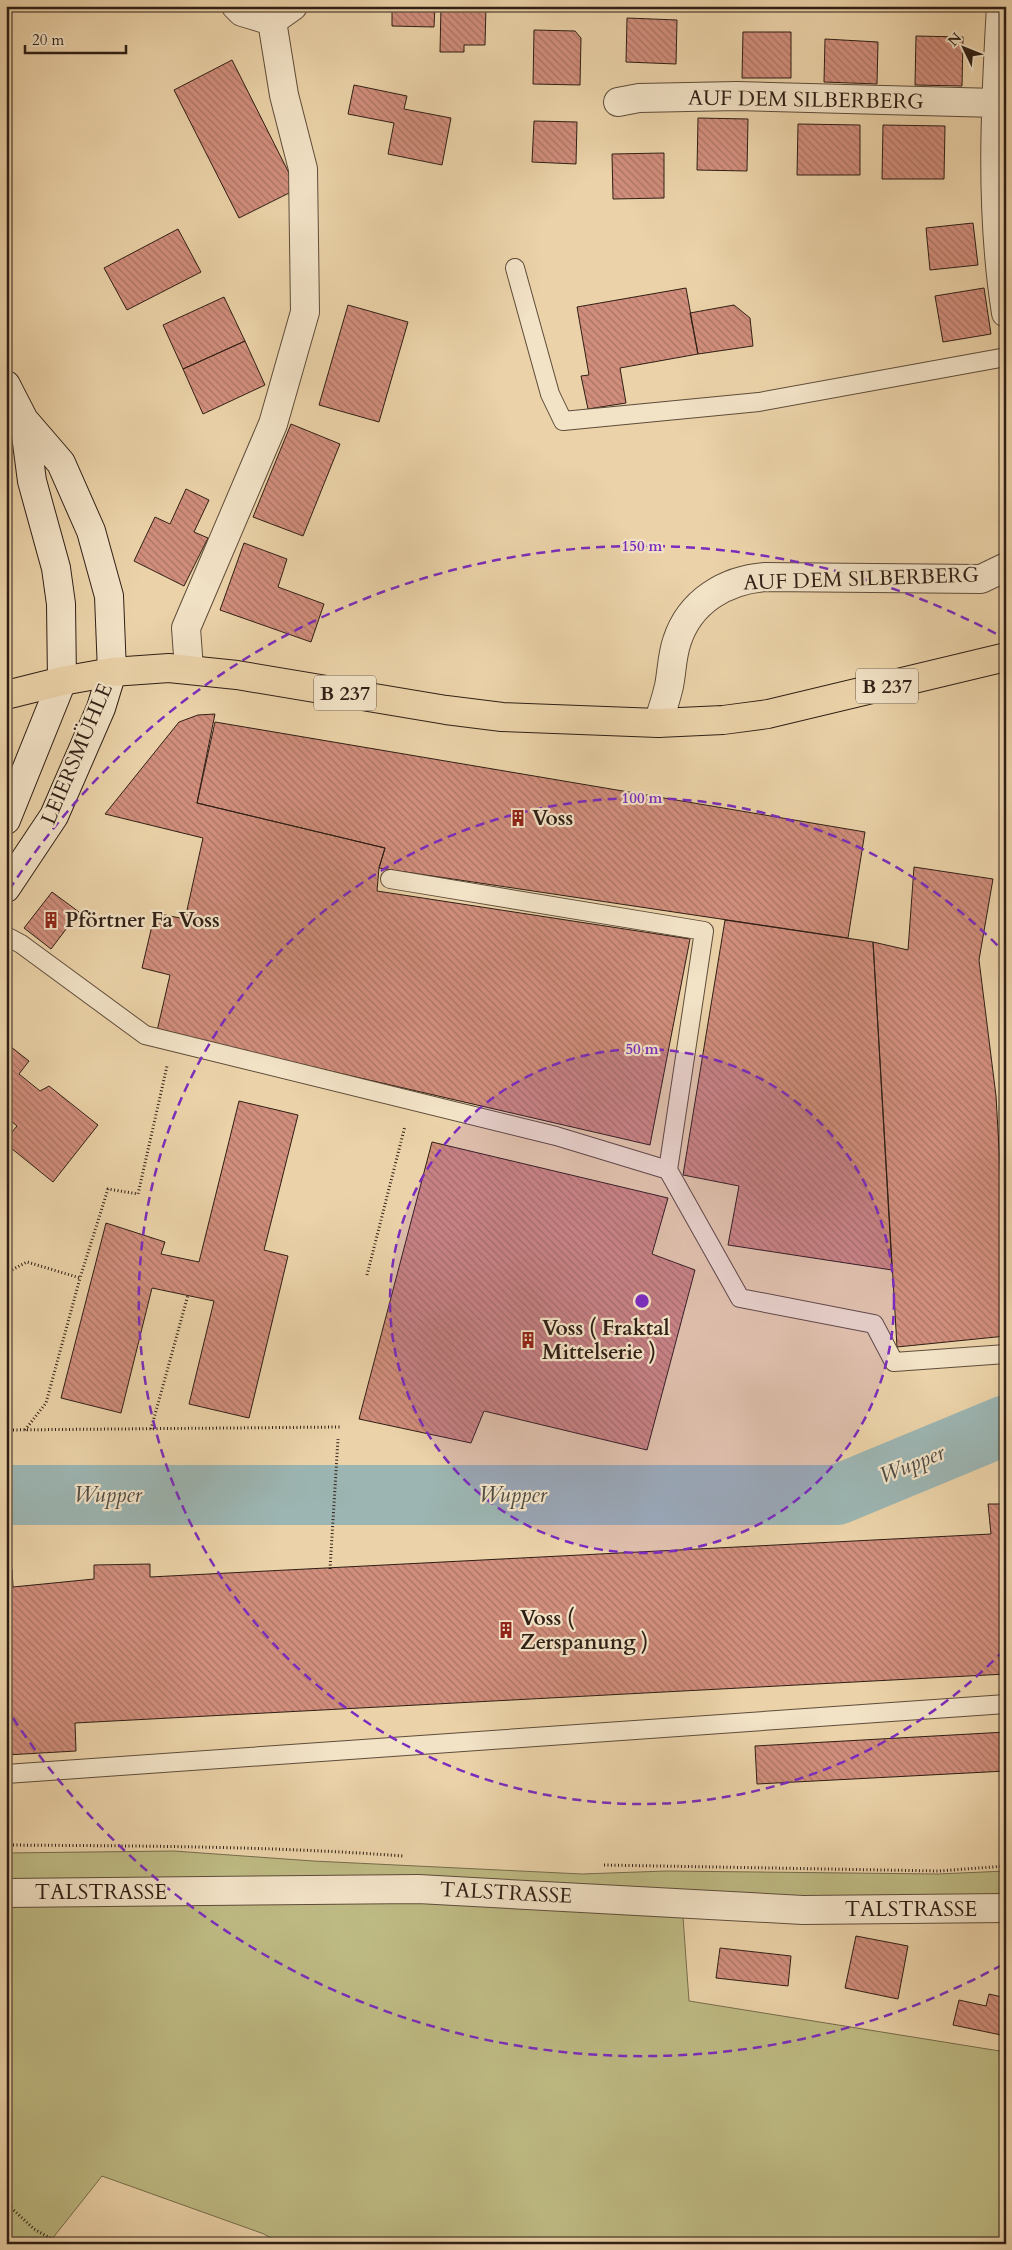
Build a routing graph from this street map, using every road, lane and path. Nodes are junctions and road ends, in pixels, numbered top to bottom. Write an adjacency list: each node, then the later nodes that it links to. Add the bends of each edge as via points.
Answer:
1 (236, 6): 3 (street, via 242,12)
2 (1002, 6): 5 (street)
3 (283, 14): 13 (street, via 284,95 303,169 305,312 274,424 186,628)
4 (618, 102): 5 (street, AUF DEM SILBERBERG, via 639,98 737,96)
5 (996, 103): 7 (street, via 1000,273)
6 (515, 268): 8 (lane, via 550,394 563,421 758,402)
7 (1006, 313)
8 (1006, 358)
9 (6, 385): 10 (street, LEIERSMÜHLE)
10 (24, 420): 14 (street, LEIERSMÜHLE, via 61,463 91,531 109,596); 15 (street, LEIERSMÜHLE, via 32,482 56,568 61,604)
11 (1006, 567): 17 (street, AUF DEM SILBERBERG, via 981,579 765,577 730,584 703,602 683,627)
12 (1006, 657): 17 (main road, B 237, via 768,714)
13 (189, 669): 14 (main road, B 237, via 142,668); 17 (main road, B 237, via 502,717)
14 (112, 672): 15 (main road, B 237); 20 (street, LEIERSMÜHLE, via 101,708 54,816)
15 (62, 681): 16 (main road, B 237); 18 (street, LEIERSMÜHLE)
16 (6, 696)
17 (658, 723)
18 (6, 820)
19 (390, 880): 24 (lane, via 704,932)
20 (6, 888)
21 (6, 936): 22 (lane, via 145,1035)
22 (172, 1041): 23 (lane); 27 (path, via 138,1194 108,1189)
23 (411, 1099): 24 (lane, via 556,1136); 26 (path)
24 (668, 1170): 29 (lane, via 740,1298 874,1324 894,1362)
25 (6, 1273): 27 (path, via 27,1262)
26 (367, 1275)
27 (80, 1278): 33 (path, via 46,1403)
28 (188, 1296): 31 (path)
29 (1006, 1354)
30 (340, 1428): 31 (path)
31 (151, 1429): 33 (path)
32 (6, 1430): 33 (path)
33 (25, 1430)
34 (338, 1439): 35 (path)
35 (330, 1569)
36 (1006, 1704): 37 (lane)
37 (6, 1774)
38 (6, 1845): 39 (path, via 316,1849)
39 (405, 1856)
40 (600, 1865): 41 (path, via 938,1871)
41 (1006, 1866)
42 (6, 1893): 43 (street, TALSTRASSE, via 418,1889 803,1910)
43 (1006, 1908)
44 (6, 2203): 45 (path, via 34,2229 57,2242)
45 (116, 2243)

